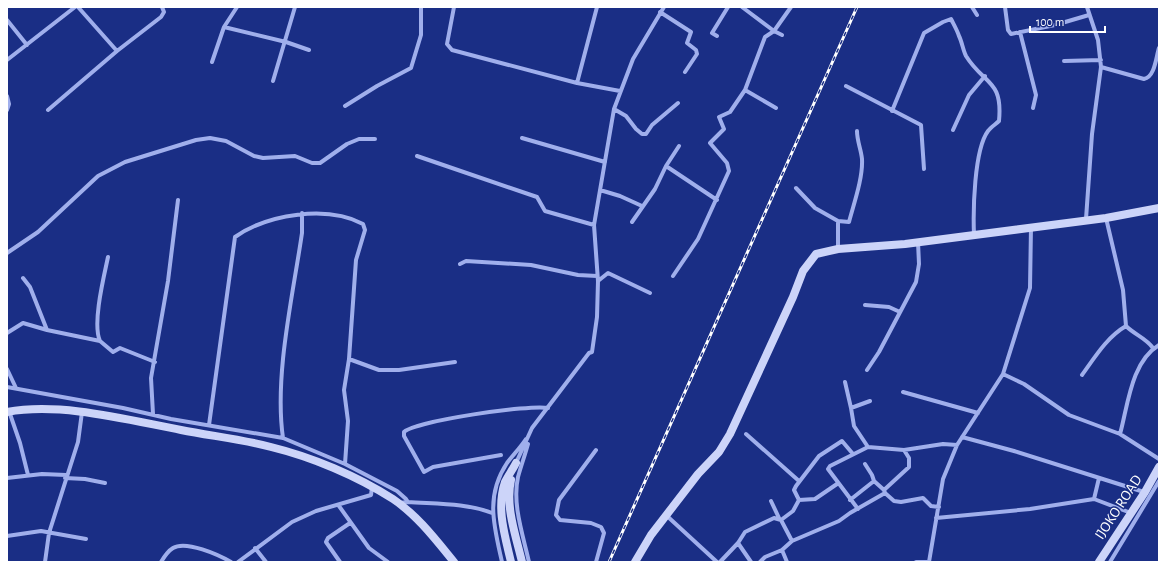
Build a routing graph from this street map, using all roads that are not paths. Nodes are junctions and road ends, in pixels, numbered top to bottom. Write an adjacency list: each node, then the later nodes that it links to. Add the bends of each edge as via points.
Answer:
1 (77, 7): 25 (street); 28 (street)
2 (162, 7): 28 (street, via 164,12 161,17)
3 (237, 7): 19 (street)
4 (295, 7): 24 (street)
5 (421, 7): 43 (street, via 421,35 411,68)
6 (454, 7): 37 (street, via 447,44 452,50)
7 (597, 7): 37 (street)
8 (657, 7): 15 (street)
9 (728, 7): 23 (street, via 712,33)
10 (742, 7): 20 (street)
11 (791, 7): 20 (street)
12 (972, 7): 16 (street)
13 (1005, 7): 21 (street, via 1008,30 1011,34)
14 (1087, 7): 17 (street)
15 (662, 9): 34 (street, via 691,32 686,43 697,54); 40 (street, via 633,59)
16 (977, 15)
17 (1089, 15): 21 (street); 30 (street, via 1098,40)
18 (7, 20): 25 (street)
19 (224, 26): 24 (street); 32 (street)
20 (774, 31): 22 (street); 39 (street, via 766,37)
21 (1020, 32): 45 (street, via 1036,95)
22 (782, 35)
23 (717, 36)
24 (286, 42): 27 (street); 36 (street)
25 (26, 45): 29 (street)
26 (1159, 48): 33 (street, via 1152,72 1144,79)
27 (309, 50)
28 (117, 51): 48 (street)
29 (7, 60)
30 (1101, 60): 31 (street); 33 (street)
31 (1064, 61)
32 (212, 62)
33 (1101, 67): 67 (street, via 1092,134)
34 (685, 72)
35 (985, 76): 49 (street, via 966,55 954,24 951,19 947,20 924,33); 50 (street, via 969,95); 72 (street, via 1000,98 1001,108 1000,121 984,138 980,155)
36 (273, 81)
37 (577, 83): 40 (street)
38 (846, 86): 49 (street)
39 (745, 90): 44 (street); 62 (street, via 730,112 719,117 724,129 710,143 727,163 729,171)
40 (620, 91): 46 (street)
41 (7, 96): 47 (street)
42 (678, 103): 46 (street, via 652,125 646,134 642,134 626,116)
43 (345, 106)
44 (776, 108)
45 (1033, 108)
46 (614, 109): 56 (street)
47 (7, 110)
48 (48, 110)
49 (892, 112): 58 (street, via 921,125)
50 (953, 130)
51 (858, 131): 68 (street, via 862,160 858,189 849,222)
52 (522, 138): 56 (street)
53 (375, 139): 75 (street, via 360,139 347,144 325,160 312,163 295,156 254,156 226,141 210,138 124,162 98,176 38,232)
54 (679, 146): 57 (street)
55 (417, 156): 70 (street, via 537,197 545,211)
56 (605, 162): 60 (street)
57 (666, 166): 62 (street); 63 (street, via 655,189)
58 (924, 169)
59 (796, 188): 68 (street, via 815,208)
60 (600, 190): 63 (street); 70 (street)
61 (178, 200): 93 (street)
62 (717, 200): 78 (street, via 698,239)
63 (642, 206): 69 (street)
64 (1159, 208): 66 (main road)
65 (302, 213): 92 (street, via 332,215 357,221 363,224 365,230 356,260); 110 (street, via 251,226 235,237); 115 (street, via 302,233 284,359 280,415)
66 (1106, 218): 67 (main road); 84 (street, via 1123,290)
67 (1086, 219): 71 (main road)
68 (838, 221): 74 (street)
69 (632, 222)
70 (594, 225): 80 (street)
71 (1030, 226): 72 (main road); 97 (street, via 1030,288)
72 (974, 235): 73 (main road)
73 (918, 242): 74 (main road); 83 (street, via 919,264 916,282)
74 (838, 248): 150 (main road, via 816,254 803,271 730,434 719,452 698,474)
75 (7, 253)
76 (108, 257): 87 (street, via 99,310)
77 (460, 264): 80 (street, via 466,261 530,265)
78 (673, 276)
79 (23, 278): 85 (street, via 30,287)
80 (597, 279): 81 (street, via 608,273); 104 (street, via 597,317 592,352 589,352)
81 (650, 293)
82 (865, 305): 83 (street, via 889,307)
83 (900, 312): 96 (street, via 880,352)
84 (1126, 326): 91 (street, via 1148,340); 98 (street, via 1116,332 1101,348)
85 (47, 330): 86 (street, via 23,323); 88 (street)
86 (7, 333)
87 (98, 336): 88 (street); 89 (street)
88 (94, 340): 89 (street)
89 (100, 340): 93 (street, via 113,352 120,348)
90 (1159, 345): 91 (street)
91 (1153, 348): 113 (street, via 1141,362 1134,380)
92 (349, 359): 94 (street, via 379,370 399,370); 124 (street, via 344,390 348,421)
93 (155, 362): 109 (street, via 152,378)
94 (455, 362)
95 (7, 369): 101 (street)
96 (867, 370)
97 (1003, 374): 108 (street); 113 (street, via 1024,384 1069,415)
98 (1082, 375)
99 (845, 382): 105 (street)
100 (8, 387): 101 (street)
101 (16, 388): 109 (street)
102 (903, 392): 108 (street)
103 (870, 401): 105 (street)
104 (548, 408): 111 (street); 121 (street, via 533,406 461,417 417,425 407,428 404,432 424,472 433,467)
105 (851, 408): 117 (street, via 854,426)
106 (8, 412): 107 (main road, via 25,409); 127 (street, via 20,443)
107 (82, 412): 128 (street, via 78,442); 136 (main road, via 277,448 329,467)
108 (978, 413): 114 (street)
109 (153, 414): 110 (street)
110 (209, 425): 115 (street)
111 (532, 428): 123 (street); 148 (street, via 499,479); 172 (street, via 516,492 517,510)
112 (746, 434): 132 (street)
113 (1120, 434): 122 (street)
114 (962, 437): 116 (street); 130 (street, via 1014,450)
115 (283, 438): 124 (street)
116 (956, 445): 119 (street, via 943,444); 146 (street, via 943,479)
117 (868, 447): 119 (street); 120 (street)
118 (596, 450): 173 (street, via 559,500 556,515 560,520 591,523 601,527 604,533)
119 (904, 450): 137 (street, via 909,458 909,467)
120 (853, 454): 132 (street, via 839,442 819,456); 135 (street, via 828,469)
121 (501, 455)
122 (1159, 459)
123 (516, 463): 170 (main road, via 506,482 502,497 501,517); 171 (main road, via 509,494)
124 (345, 464): 143 (street, via 397,491)
125 (865, 464): 133 (street)
126 (1159, 467): 138 (main road, IJOKO ROAD)
127 (28, 475): 128 (street); 129 (street)
128 (66, 476): 134 (street); 154 (street)
129 (7, 478)
130 (1099, 478): 138 (street); 139 (street)
131 (1159, 481): 182 (street)
132 (799, 482): 140 (street, via 794,490)
133 (874, 482): 137 (street); 141 (street)
134 (105, 483)
135 (838, 484): 140 (street, via 815,500); 141 (street)
136 (372, 487): 144 (main road); 145 (street, via 371,495)
137 (885, 492): 146 (street, via 894,501 924,498 931,506); 147 (street)
138 (1145, 492): 149 (main road, IJOKO ROAD)
139 (1094, 499): 149 (street); 151 (street, via 1030,509)
140 (800, 500): 152 (street, via 793,511)
141 (850, 500): 147 (street)
142 (771, 501): 152 (street)
143 (408, 502): 144 (street); 148 (street, via 449,505)
144 (399, 503): 168 (main road, via 414,516)
145 (339, 506): 153 (street); 159 (street, via 316,511 292,522)
146 (939, 507): 151 (street)
147 (858, 509): 157 (street, via 826,528)
148 (492, 513): 169 (street)
149 (1131, 514): 181 (main road, IJOKO ROAD)
150 (667, 516): 174 (main road, via 651,535); 175 (street)
151 (936, 518): 180 (street)
152 (780, 519): 157 (street); 158 (street, via 766,520 745,532)
153 (350, 523): 166 (street, via 326,542); 167 (street, via 369,548)
154 (49, 533): 155 (street, via 41,531); 156 (street); 161 (street)
155 (7, 536)
156 (86, 539)
157 (792, 541): 160 (street)
158 (738, 543): 175 (street); 176 (street)
159 (255, 548): 164 (street); 165 (street)
160 (782, 550): 177 (street); 178 (street)
161 (45, 562)
162 (161, 562): 163 (street, via 172,548 179,545 191,546)
163 (231, 562)
164 (238, 562)
165 (266, 562)
166 (340, 562)
167 (388, 562)
168 (454, 562)
169 (502, 562)
170 (511, 562)
171 (522, 562)
172 (529, 562)
173 (596, 562)
174 (635, 562)
175 (718, 562)
176 (751, 562)
177 (760, 562)
178 (787, 562)
179 (916, 562): 180 (street)
180 (929, 562)
181 (1099, 562)
182 (1110, 562)

